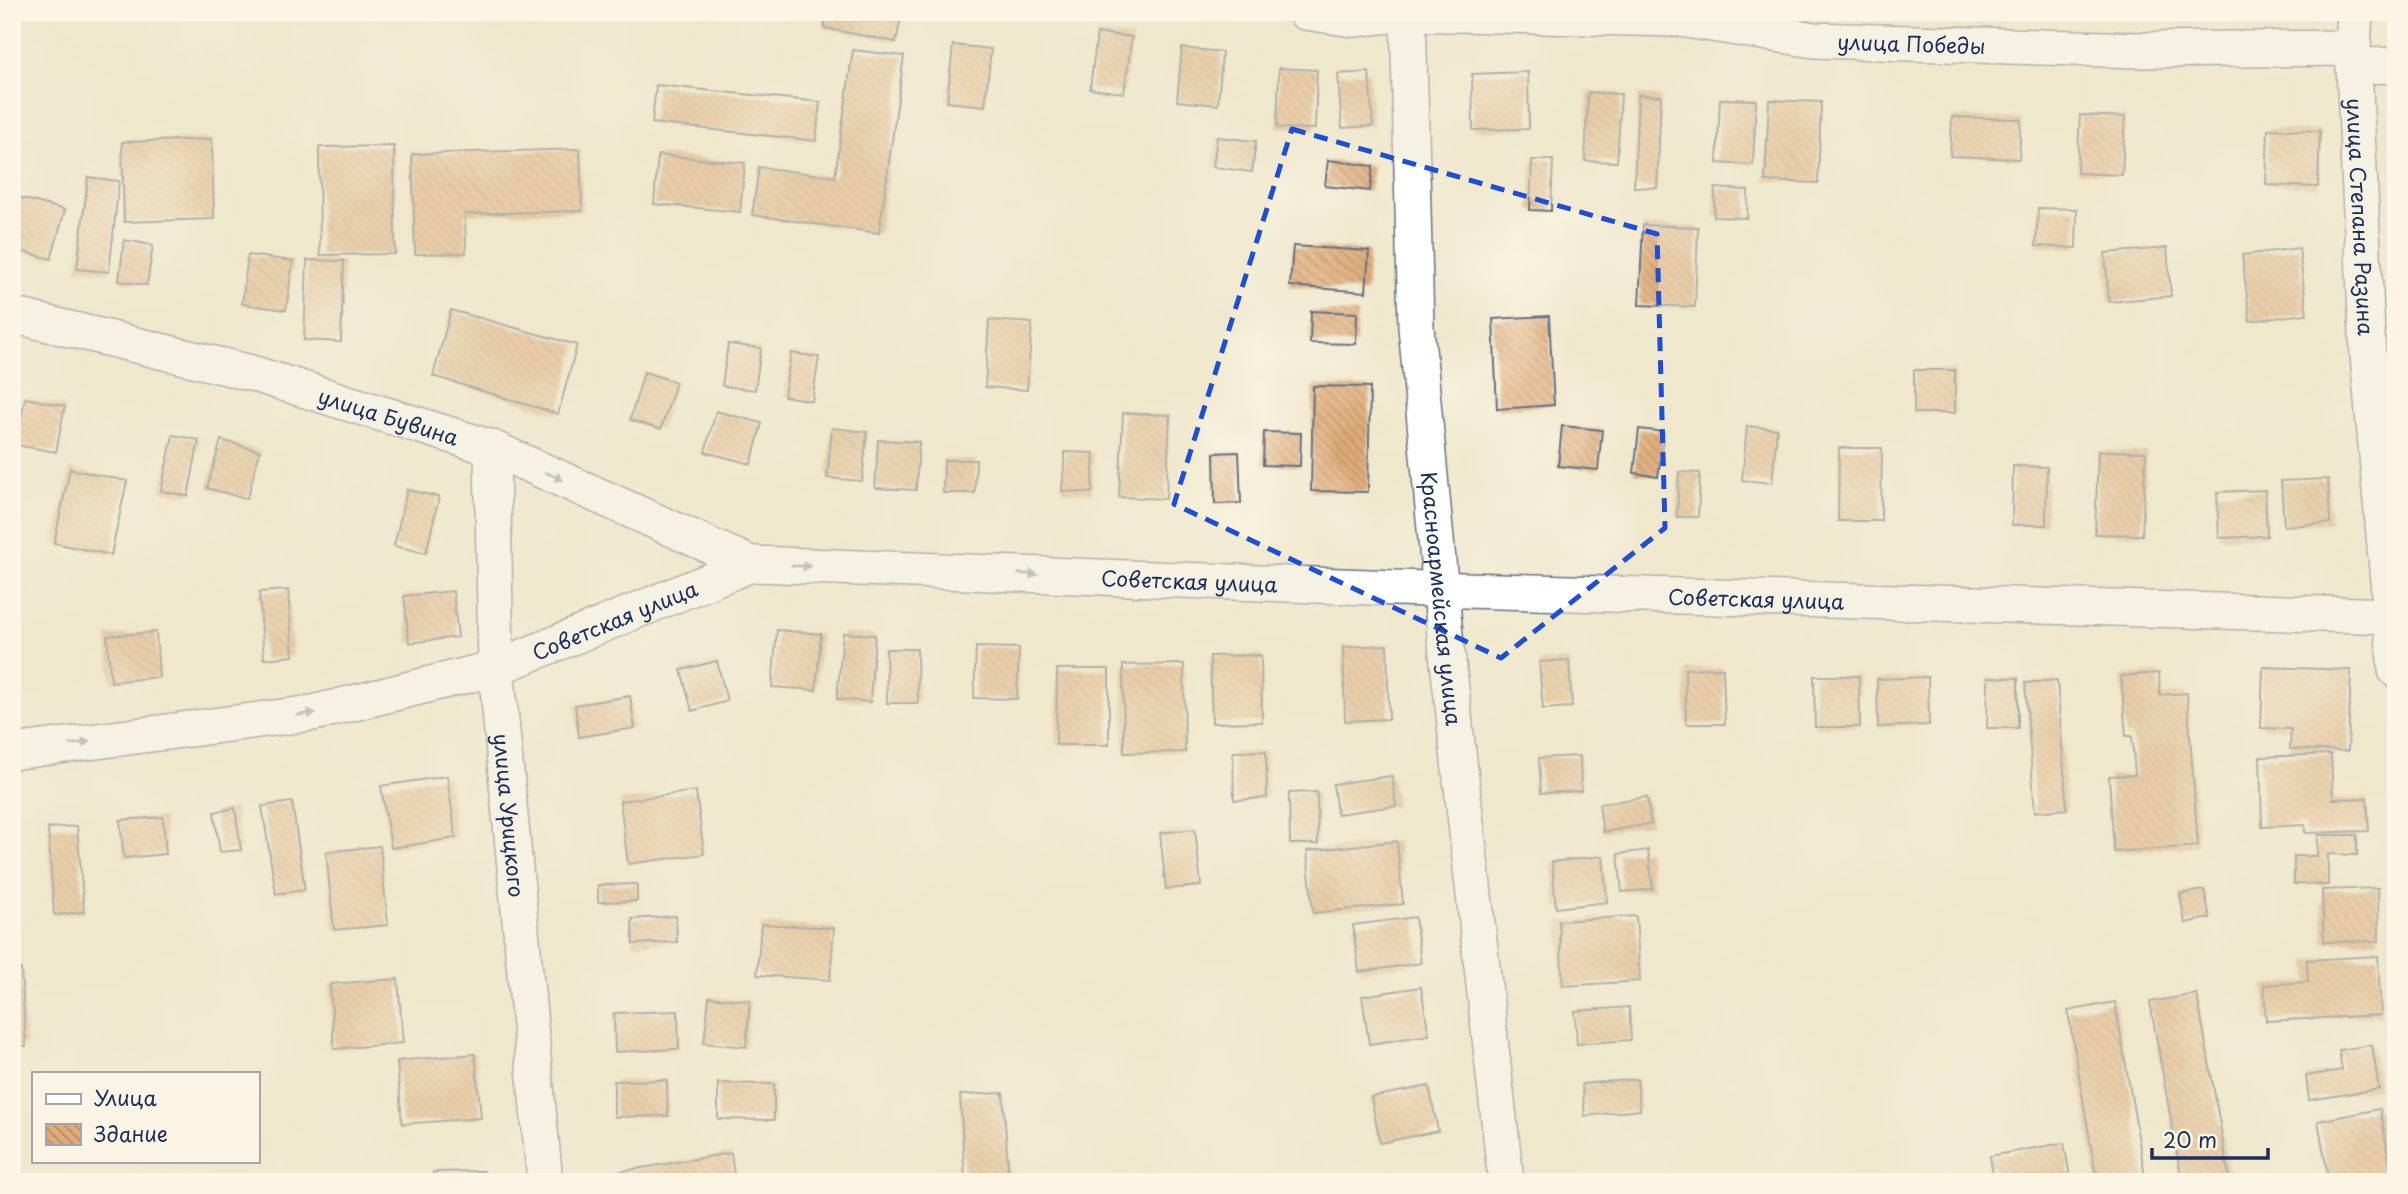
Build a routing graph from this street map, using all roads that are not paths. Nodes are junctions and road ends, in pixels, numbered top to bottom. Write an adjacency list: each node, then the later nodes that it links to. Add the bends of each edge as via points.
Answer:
1 (1305, 12): 3 (street, улица Победы, via 1353,19)
2 (2355, 12): 4 (street, улица Степана Разина)
3 (1408, 13): 4 (street, улица Победы, via 1680,19 1828,40); 9 (street, Красноармейская улица, via 1416,327)
4 (2354, 57): 5 (street, улица Победы); 10 (street, улица Степана Разина, via 2368,355)
5 (2396, 65)
6 (12, 315): 7 (street, улица Бувина, via 251,373)
7 (492, 448): 8 (street, улица Бувина, one-way to 8); 11 (street, улица Урицкого)
8 (751, 564): 9 (street, Советская улица, one-way to 9); 11 (street, Советская улица)
9 (1440, 589): 10 (street, Советская улица); 15 (street, Красноармейская улица)
10 (2393, 616): 12 (street, улица Степана Разина)
11 (496, 668): 13 (street, Советская улица, one-way to 11, via 313,713); 14 (street, улица Урицкого)
12 (2396, 670)
13 (12, 751)
14 (545, 1182)
15 (1506, 1182)

